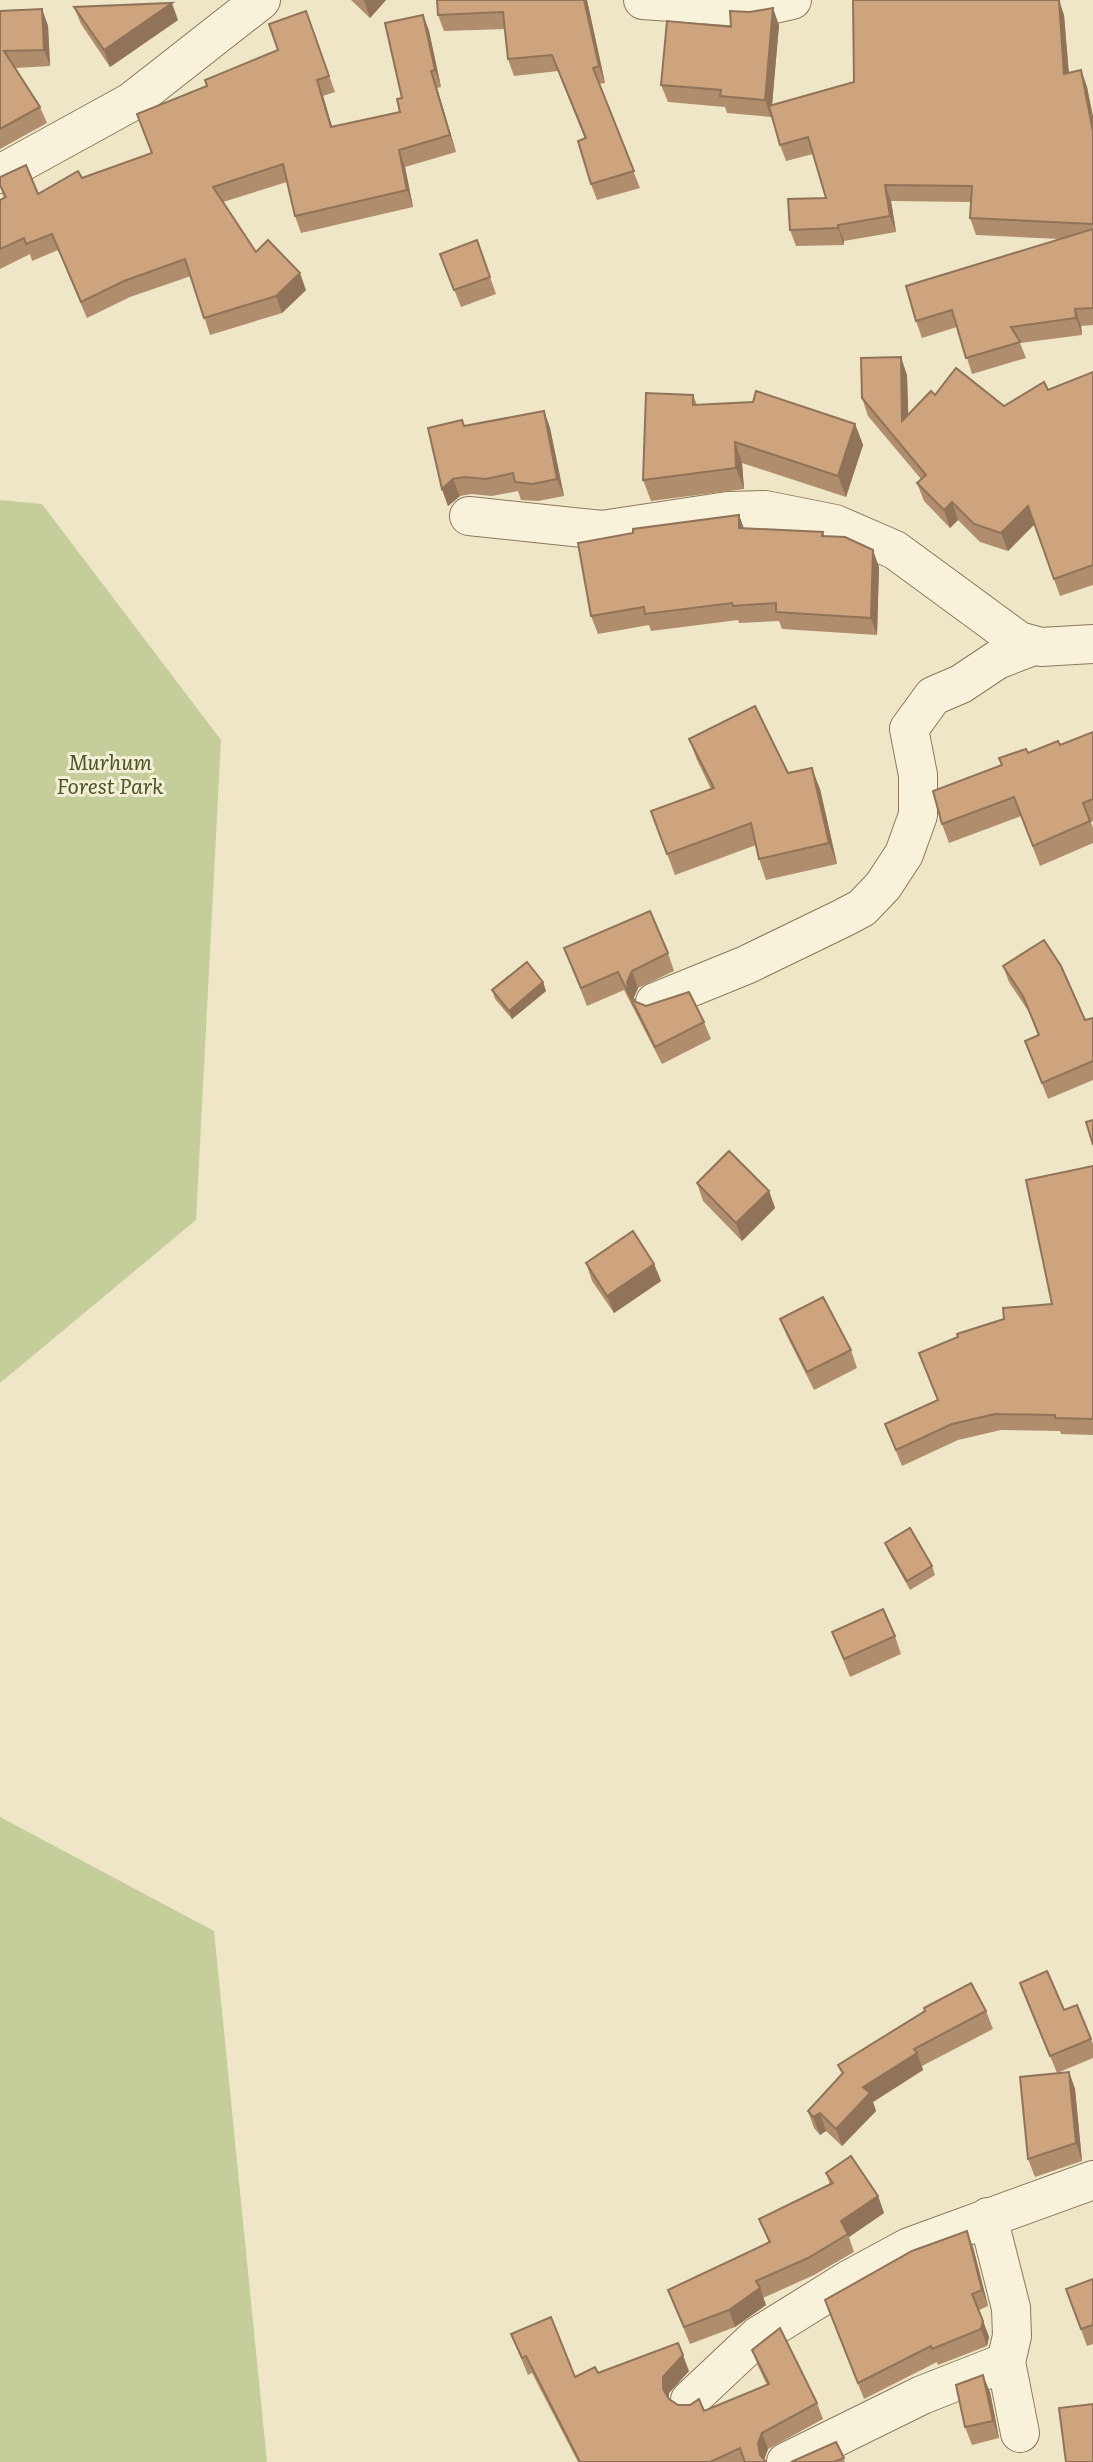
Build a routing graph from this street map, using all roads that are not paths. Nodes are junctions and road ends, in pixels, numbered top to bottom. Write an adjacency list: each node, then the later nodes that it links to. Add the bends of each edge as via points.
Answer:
1 (261, 0): 4 (street, via 131,102)
2 (643, 0): 3 (street, via 757,8)
3 (792, 0)
4 (0, 174)
5 (469, 516): 7 (street, via 592,530 765,510 835,524 895,551 1002,631)
6 (1093, 644): 7 (street)
7 (1033, 646): 8 (street, via 997,660 933,696 909,729 918,775 918,815 904,854 862,908 746,965)
8 (654, 1002)
9 (1093, 2180): 10 (street)
10 (988, 2217): 11 (street, via 1011,2308 1012,2336); 12 (street, via 909,2247 797,2310 758,2336)
11 (1006, 2362): 13 (street); 14 (street, via 922,2395)
12 (690, 2400)
13 (1020, 2433)
14 (786, 2462)

